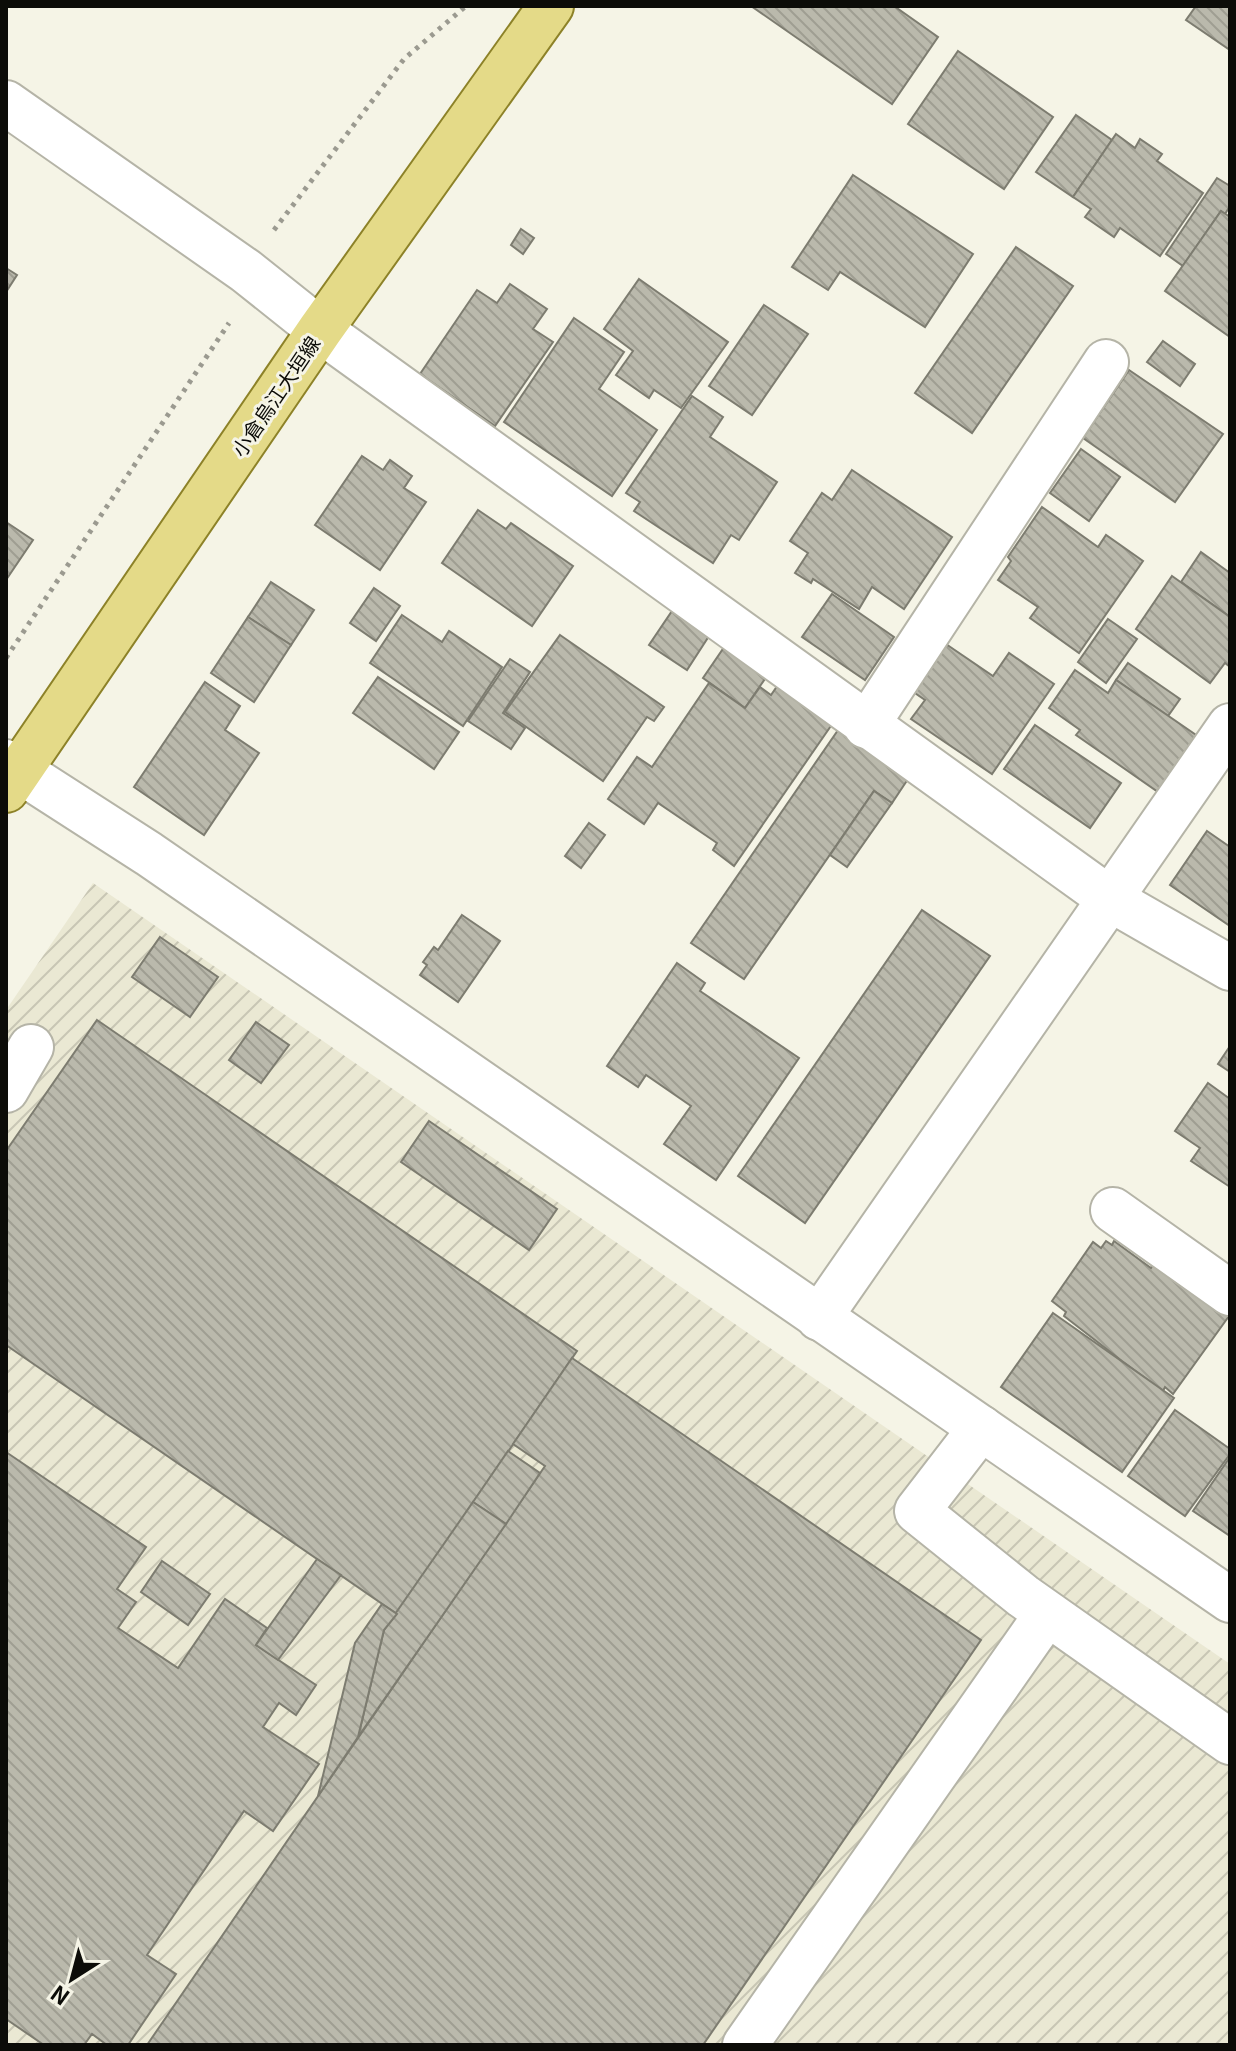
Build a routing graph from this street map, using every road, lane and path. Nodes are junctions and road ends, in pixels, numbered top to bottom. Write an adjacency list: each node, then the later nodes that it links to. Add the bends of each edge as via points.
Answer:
1 (551, 6): 3 (main road, 小倉烏江大垣線)
2 (6, 103): 3 (street, via 246,271)
3 (320, 330): 5 (street); 7 (main road, 小倉烏江大垣線)
4 (1106, 362): 5 (street)
5 (866, 726): 8 (street)
6 (1230, 726): 8 (street)
7 (10, 775): 14 (street, via 162,863)
8 (1110, 899): 9 (street); 14 (street)
9 (1230, 968)
10 (31, 1047): 11 (street)
11 (6, 1090)
12 (1113, 1210): 13 (street)
13 (1230, 1293)
14 (819, 1318): 15 (street)
15 (981, 1428): 16 (street); 17 (street, via 917,1511)
16 (1230, 1600)
17 (1047, 1614): 18 (street); 19 (street)
18 (1230, 1742)
19 (745, 2045)

